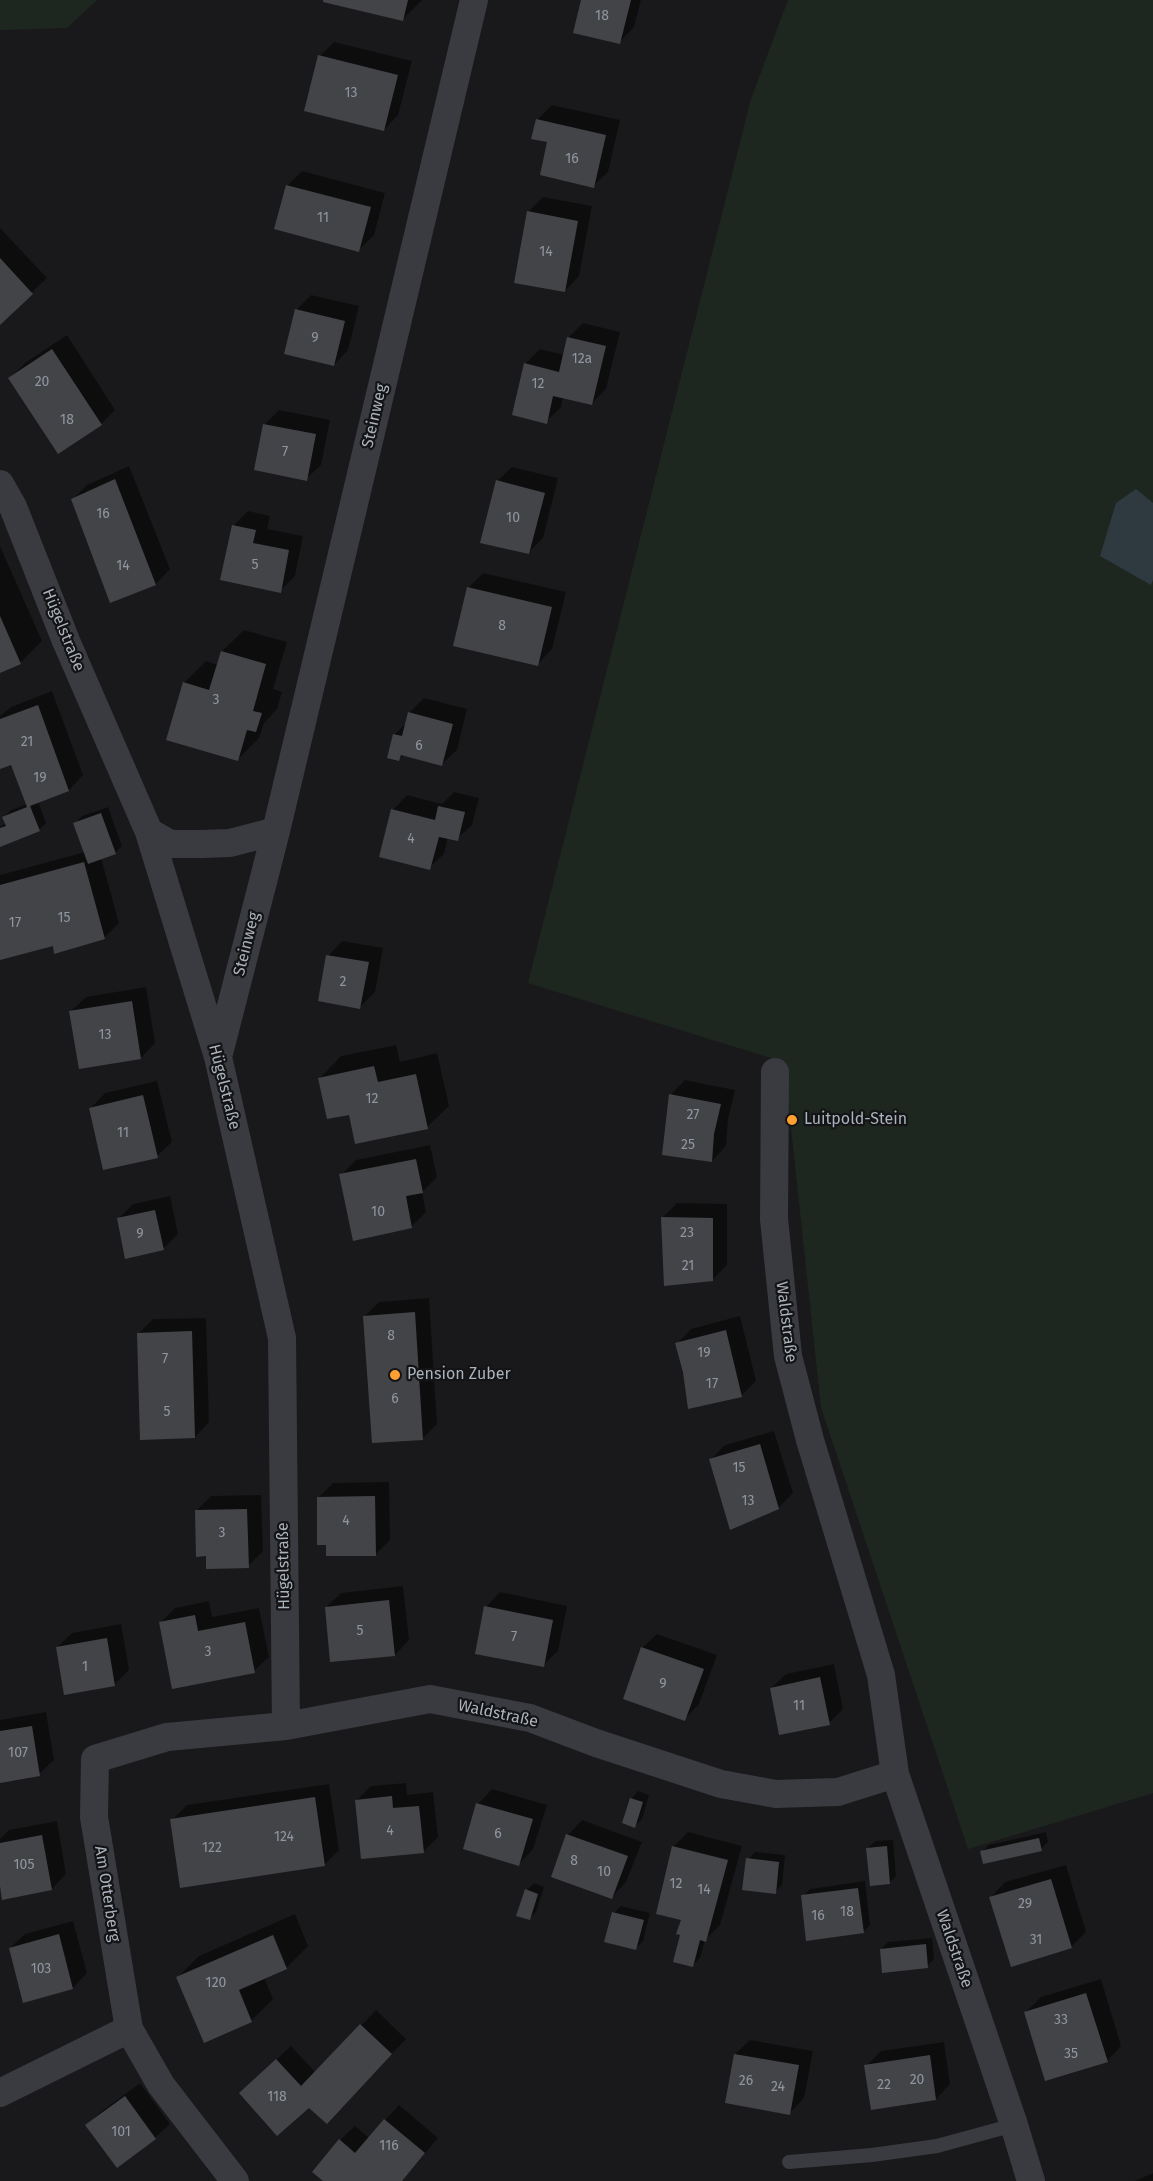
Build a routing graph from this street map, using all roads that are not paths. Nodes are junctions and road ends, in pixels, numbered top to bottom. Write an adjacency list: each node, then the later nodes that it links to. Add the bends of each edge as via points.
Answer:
1 (474, 0): 3 (street, Steinweg)
2 (0, 483): 4 (street, Hügelstraße, via 14,507 66,641)
3 (276, 831): 4 (street, via 230,843 202,844 170,844); 5 (street, Steinweg)
4 (149, 832): 5 (street, Hügelstraße)
5 (219, 1057): 7 (street, Hügelstraße, via 282,1338)
6 (776, 1072): 9 (street, Waldstraße, via 774,1219 788,1356 881,1675)
7 (286, 1725): 8 (street, Waldstraße, via 167,1737); 9 (street, Waldstraße, via 430,1700 530,1718 721,1784 776,1794 838,1792)
8 (95, 1759): 10 (street, Am Otterberg, via 94,1817)
9 (895, 1774): 12 (street, Waldstraße)
10 (129, 2029): 11 (street); 14 (street, Am Otterberg, via 161,2085)
11 (0, 2093)
12 (1014, 2125): 13 (lane, via 938,2146); 15 (street, Waldstraße)
13 (789, 2162)
14 (235, 2181)
15 (1030, 2181)

